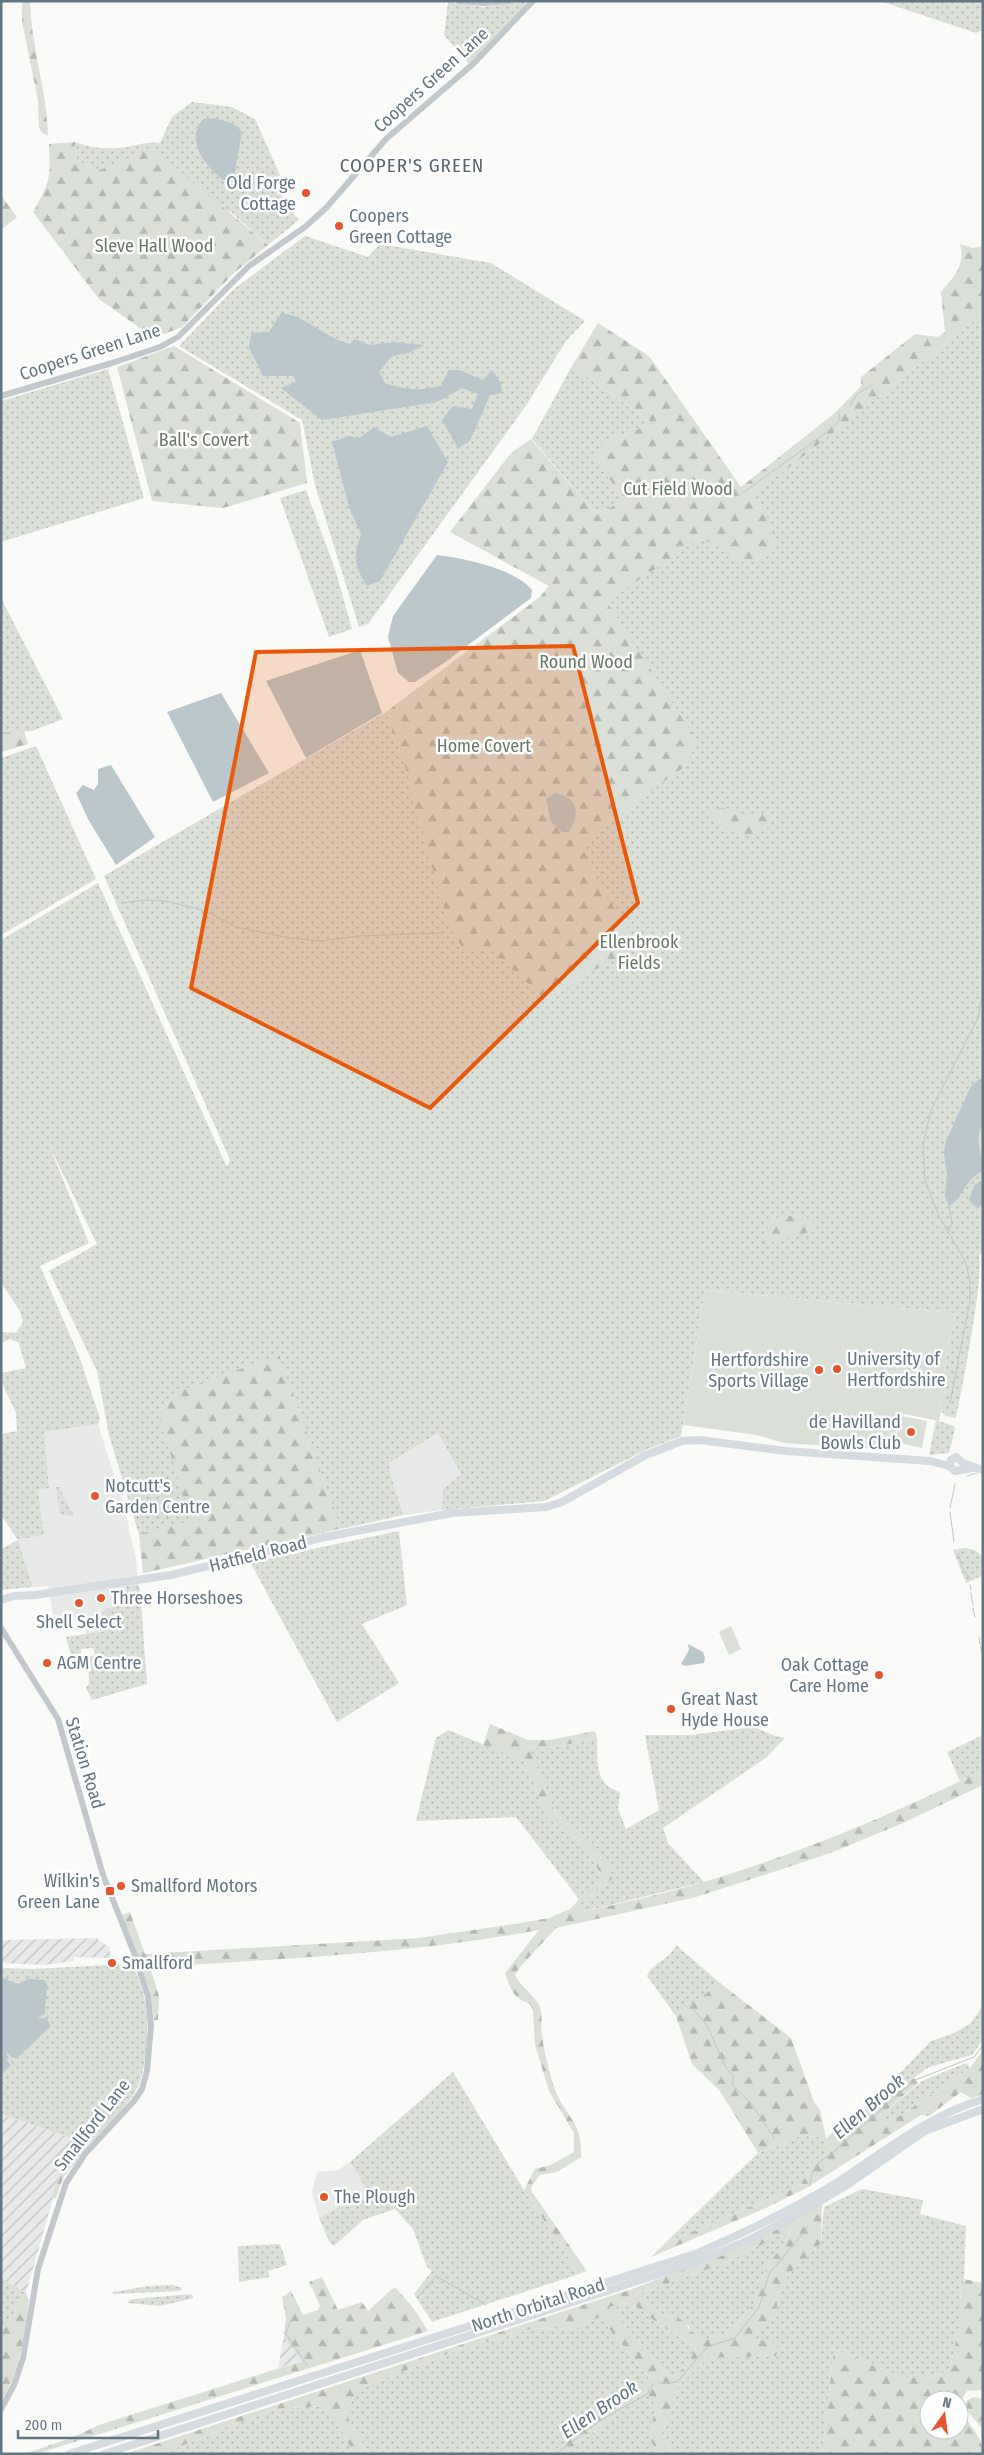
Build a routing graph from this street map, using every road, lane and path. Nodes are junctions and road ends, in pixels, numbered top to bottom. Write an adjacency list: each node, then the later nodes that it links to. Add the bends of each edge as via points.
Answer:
1 (459, 1): 2 (street)
2 (509, 1)
3 (533, 1): 4 (street, Coopers Green Lane, via 473,64 386,139 326,208 305,227 249,266 178,337 136,355)
4 (1, 396)
5 (983, 1470): 7 (main road, Hatfield Road, via 962,1466 956,1457 950,1463 682,1441 646,1455 546,1507 452,1513 326,1537 171,1575)
6 (1, 1594): 7 (main road, Hatfield Road)
7 (14, 1596): 8 (main road, Hatfield Road)
8 (1, 1600)
9 (1, 1628): 10 (street, Station Road, via 58,1719)
10 (108, 1888): 13 (street, Smallford Lane, via 148,1996 151,2016 145,2080 134,2101 85,2154 66,2183 38,2270 24,2358)
11 (983, 2099): 14 (main road, North Orbital Road, via 931,2120 809,2198 695,2254)
12 (983, 2109): 15 (main road, North Orbital Road, via 925,2131 808,2209 749,2240 699,2261)
13 (1, 2409)
14 (69, 2454)
15 (104, 2454)

